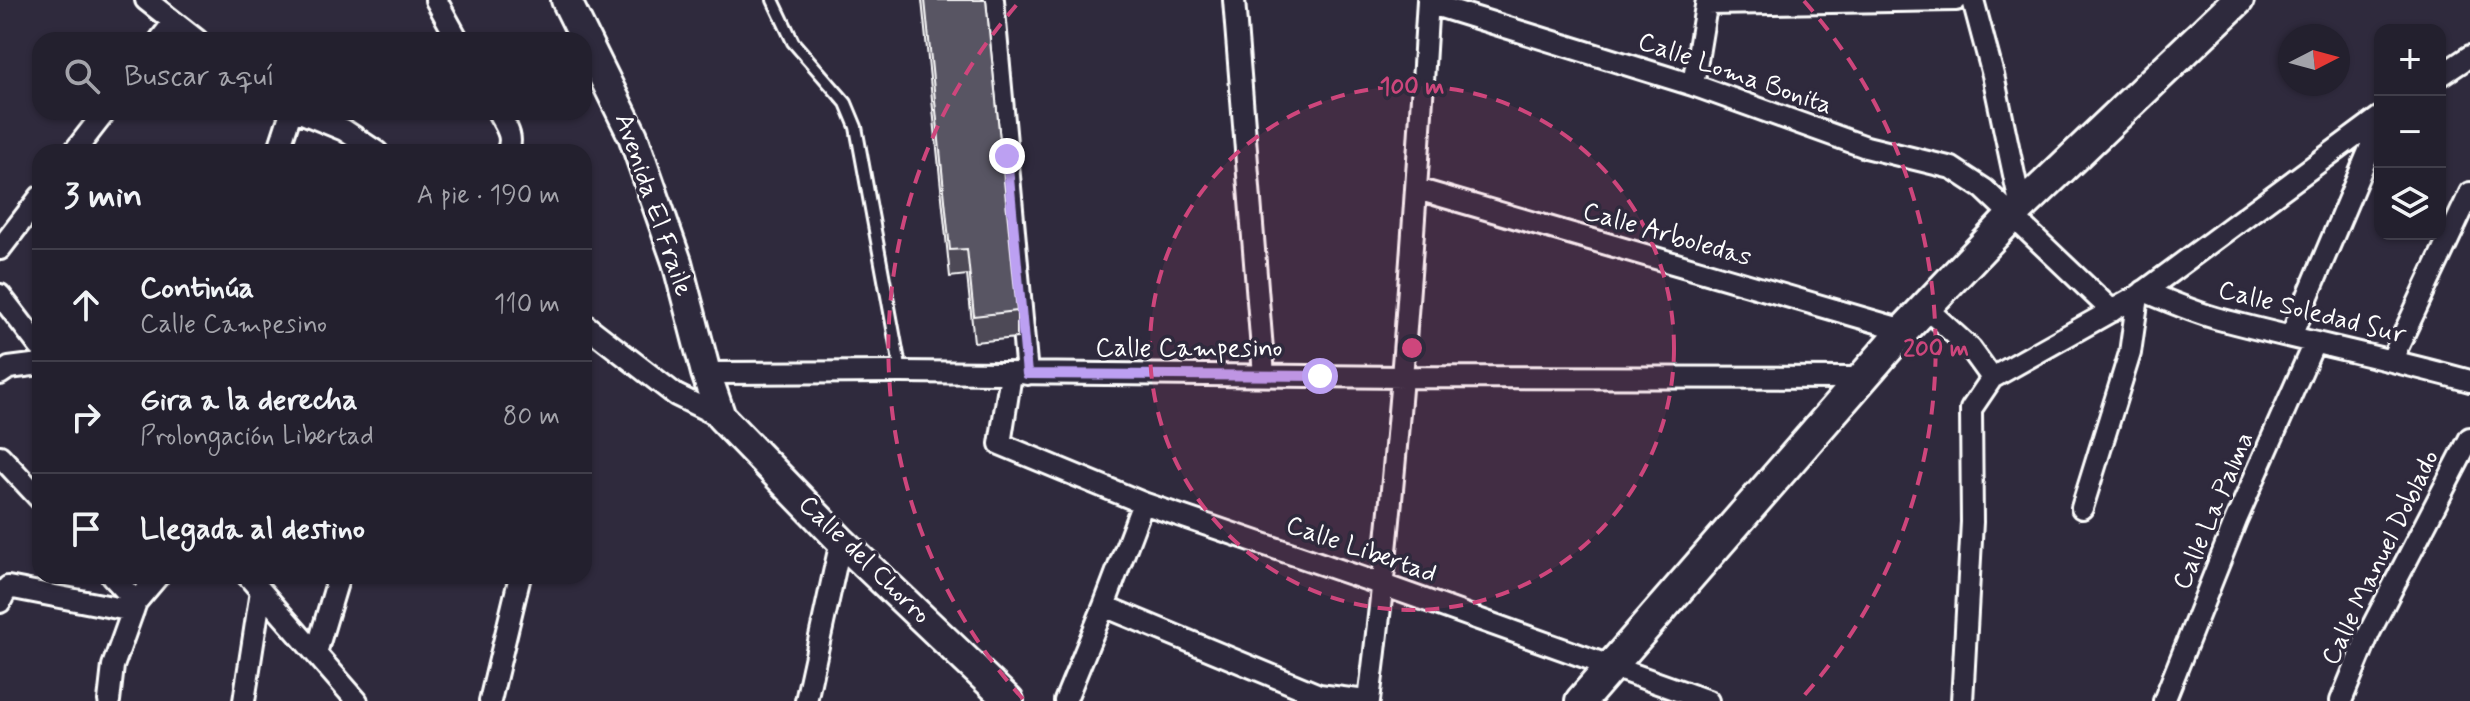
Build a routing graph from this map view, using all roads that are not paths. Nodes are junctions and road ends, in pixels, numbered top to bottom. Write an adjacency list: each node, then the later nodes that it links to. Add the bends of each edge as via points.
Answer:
1 (146, 0): 12 (street)
2 (436, 0): 15 (street)
3 (566, 0): 16 (street, Avenida El Fraile)
4 (773, 0): 47 (lane, via 793,42 846,103 856,127)
5 (993, 0): 50 (street)
6 (1234, 0): 51 (street)
7 (1956, 0): 11 (street)
8 (1973, 0): 34 (street, via 1993,75)
9 (2238, 0): 34 (main road)
10 (1428, 2): 20 (street, Calle Loma Bonita); 31 (street)
11 (1707, 2): 20 (street)
12 (173, 23): 13 (street); 14 (street)
13 (166, 32)
14 (186, 32)
15 (454, 32)
16 (582, 32)
17 (592, 53): 48 (street, Avenida El Fraile, via 633,136 677,262)
18 (2470, 56): 19 (street)
19 (2446, 72)
20 (1693, 85): 34 (street, Calle Loma Bonita, via 1866,147 1952,168)
21 (99, 120): 27 (street)
22 (288, 120): 28 (street)
23 (320, 120): 29 (street)
24 (502, 120): 30 (street)
25 (2374, 121): 36 (street)
26 (2374, 139): 42 (street)
27 (80, 144)
28 (281, 144)
29 (365, 144)
30 (511, 144)
31 (1417, 189): 41 (street, Calle Arboledas); 52 (street)
32 (2470, 193): 45 (street)
33 (32, 207): 35 (street)
34 (2017, 212): 38 (main road); 39 (street)
35 (0, 249)
36 (2141, 294): 39 (street); 42 (street, Calle Soledad Sur); 61 (street, via 2130,353)
37 (1, 301): 43 (street)
38 (1926, 308): 41 (main road); 54 (street, via 1971,349)
39 (2112, 311): 54 (street)
40 (592, 330): 56 (street, via 676,395)
41 (1904, 330): 53 (main road)
42 (2291, 336): 44 (street, Calle Soledad Sur)
43 (32, 338)
44 (2314, 343): 45 (street, Calle Soledad Sur); 86 (street, Calle La Palma)
45 (2392, 359): 55 (street, Calle Soledad Sur)
46 (32, 365): 49 (street)
47 (901, 372): 48 (street, Calle Campesino); 50 (street, Calle Campesino)
48 (706, 373): 56 (street, Avenida El Fraile)
49 (0, 374)
50 (1019, 374): 51 (street, Calle Campesino); 60 (street, Calle Libertad, via 1000,444)
51 (1264, 375): 52 (street, Calle Campesino)
52 (1404, 377): 53 (street, Calle Campesino); 69 (street)
53 (1863, 378): 74 (main road)
54 (1992, 378): 85 (street, via 1971,409 1972,522)
55 (2470, 381)
56 (721, 417): 62 (street, Calle del Chorro)
57 (2470, 438): 87 (street, Calle Manuel Doblado, via 2369,633)
58 (0, 456): 59 (street)
59 (32, 490)
60 (1143, 503): 69 (street, Calle Libertad); 72 (street)
61 (2082, 508)
62 (841, 541): 79 (street); 80 (street, Calle del Chorro)
63 (118, 584): 71 (street)
64 (152, 584): 71 (street)
65 (255, 584): 76 (street)
66 (256, 584): 73 (street)
67 (337, 584): 73 (street)
68 (518, 584): 78 (street)
69 (1383, 585): 74 (street, Calle Libertad); 82 (street)
70 (0, 602): 71 (street, via 8,587)
71 (134, 606): 75 (street, via 113,666)
72 (1104, 606): 81 (street); 82 (street, via 1319,695)
73 (316, 653): 77 (street)
74 (1609, 667): 83 (main road); 84 (street, Calle Libertad)
75 (109, 701)
76 (244, 701)
77 (357, 701)
78 (490, 701)
79 (806, 701)
80 (1009, 701)
81 (1065, 701)
82 (1367, 701)
83 (1581, 701)
84 (1708, 701)
85 (1962, 701)
86 (2164, 701)
87 (2341, 701)

